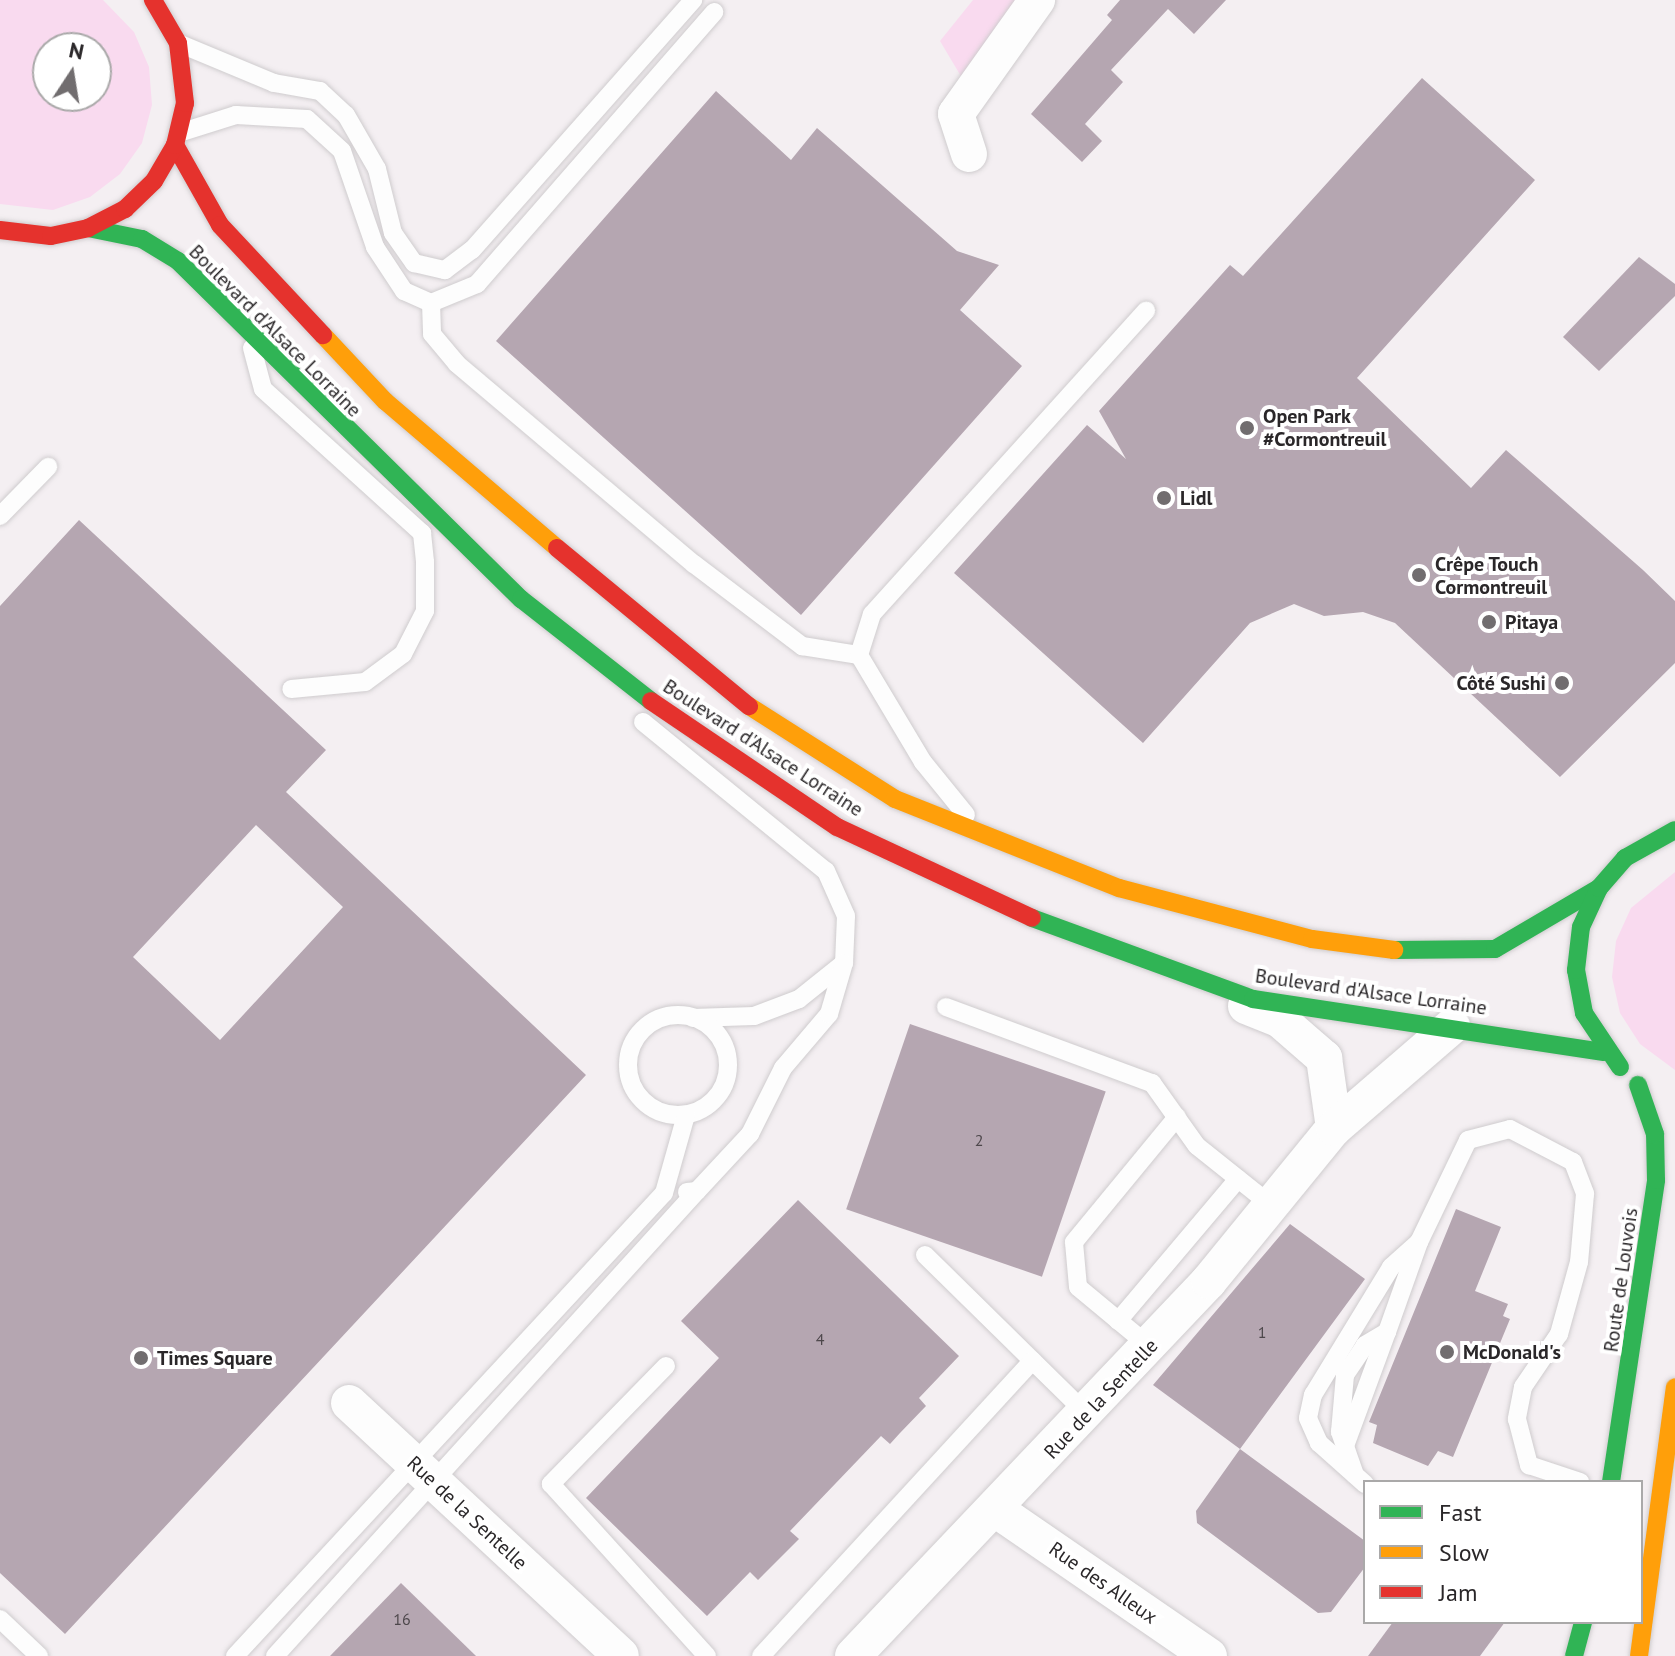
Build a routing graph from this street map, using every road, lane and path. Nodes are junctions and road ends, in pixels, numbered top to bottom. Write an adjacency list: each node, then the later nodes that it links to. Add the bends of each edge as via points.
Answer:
1 (693, 0): 4 (lane, via 472,250 445,270 414,263 393,233 377,169 346,115 320,91 274,83)
2 (1037, 0): 6 (street, via 956,114)
3 (714, 12): 9 (lane, via 477,284)
4 (168, 16): 5 (main road, via 185,73)
5 (177, 139): 7 (main road, via 154,181 125,209); 9 (lane, via 236,115 307,119 342,151 375,247 404,291); 18 (main road, Boulevard d'Alsace Lorraine, via 191,184 264,272 385,401 560,556 723,690 842,768)
6 (969, 154)
7 (88, 228): 8 (main road, via 51,236); 11 (main road, Boulevard d'Alsace Lorraine, via 142,239 178,261)
8 (0, 230)
9 (431, 303): 15 (lane, via 432,334 457,364 694,564 802,646)
10 (1146, 311): 15 (lane, via 872,614)
11 (247, 330): 14 (main road, Boulevard d'Alsace Lorraine, via 350,439); 16 (lane, via 263,389 422,533 425,611 403,654 365,682)
12 (48, 467): 13 (lane)
13 (0, 516)
14 (542, 616): 20 (main road, Boulevard d'Alsace Lorraine, via 678,723 837,827); 21 (lane, via 612,694 826,871 846,916)
15 (859, 655): 18 (lane, via 923,762)
16 (291, 689)
17 (1675, 830): 19 (main road, via 1625,858)
18 (988, 842): 19 (main road, Boulevard d'Alsace Lorraine, via 1119,888 1312,939 1422,954 1495,949)
19 (1599, 888): 25 (main road, via 1581,927 1576,970 1584,1013)
20 (1089, 945): 24 (main road, Boulevard d'Alsace Lorraine, via 1253,999); 30 (street, via 1279,1019 1324,1058)
21 (844, 963): 23 (lane, via 799,999 754,1016); 32 (lane, via 829,1014 783,1068 750,1134)
22 (946, 1007): 29 (lane, via 1152,1083)
23 (693, 1018): 28 (lane, via 719,1037 728,1069 714,1099); 28 (lane, via 646,1027 628,1069 640,1098)
24 (1452, 1026): 25 (main road, Boulevard d'Alsace Lorraine); 30 (street, Rue de la Sentelle)
25 (1604, 1052): 26 (main road)
26 (1638, 1085): 27 (main road); 48 (main road, Route de Louvois, via 1655,1134 1656,1180)
27 (1663, 1097)
28 (686, 1115): 33 (lane)
29 (1177, 1117): 31 (lane, via 1197,1146); 37 (lane, via 1074,1242 1078,1287)
30 (1334, 1128): 34 (street, Rue de la Sentelle)
31 (1238, 1179): 34 (lane); 37 (lane)
32 (697, 1191): 33 (lane); 46 (lane)
33 (664, 1193): 46 (lane)
34 (1271, 1205): 39 (street, Rue de la Sentelle)
35 (1419, 1242): 38 (lane); 47 (lane, via 1468,1140 1478,1134 1510,1129 1573,1162 1585,1194 1579,1262 1559,1334 1523,1387 1517,1419 1529,1465); 49 (lane, via 1391,1267 1313,1395 1308,1418 1319,1443)
36 (925, 1255): 40 (lane)
37 (1118, 1321): 39 (lane)
38 (1387, 1332): 45 (lane); 45 (lane, via 1365,1345 1345,1375 1339,1405)
39 (1149, 1346): 44 (street, Rue de la Sentelle)
40 (1032, 1361): 44 (lane); 58 (lane)
41 (666, 1366): 57 (lane, via 551,1484)
42 (1674, 1394): 62 (main road)
43 (349, 1403): 46 (street, Rue de la Sentelle)
44 (1087, 1414): 50 (street, Rue de la Sentelle)
45 (1345, 1446): 49 (lane)
46 (423, 1472): 54 (lane); 55 (lane); 56 (street, Rue de la Sentelle)
47 (1547, 1480)
48 (1611, 1480)
49 (1360, 1481)
50 (998, 1511): 59 (street, Rue de la Sentelle); 60 (street, Rue des Alleux)
51 (0, 1619): 53 (lane)
52 (1582, 1624): 61 (main road)
53 (39, 1656)
54 (235, 1656)
55 (275, 1656)
56 (621, 1656)
57 (707, 1656)
58 (761, 1656)
59 (853, 1656)
60 (1209, 1656)
61 (1574, 1656)
62 (1639, 1656)

